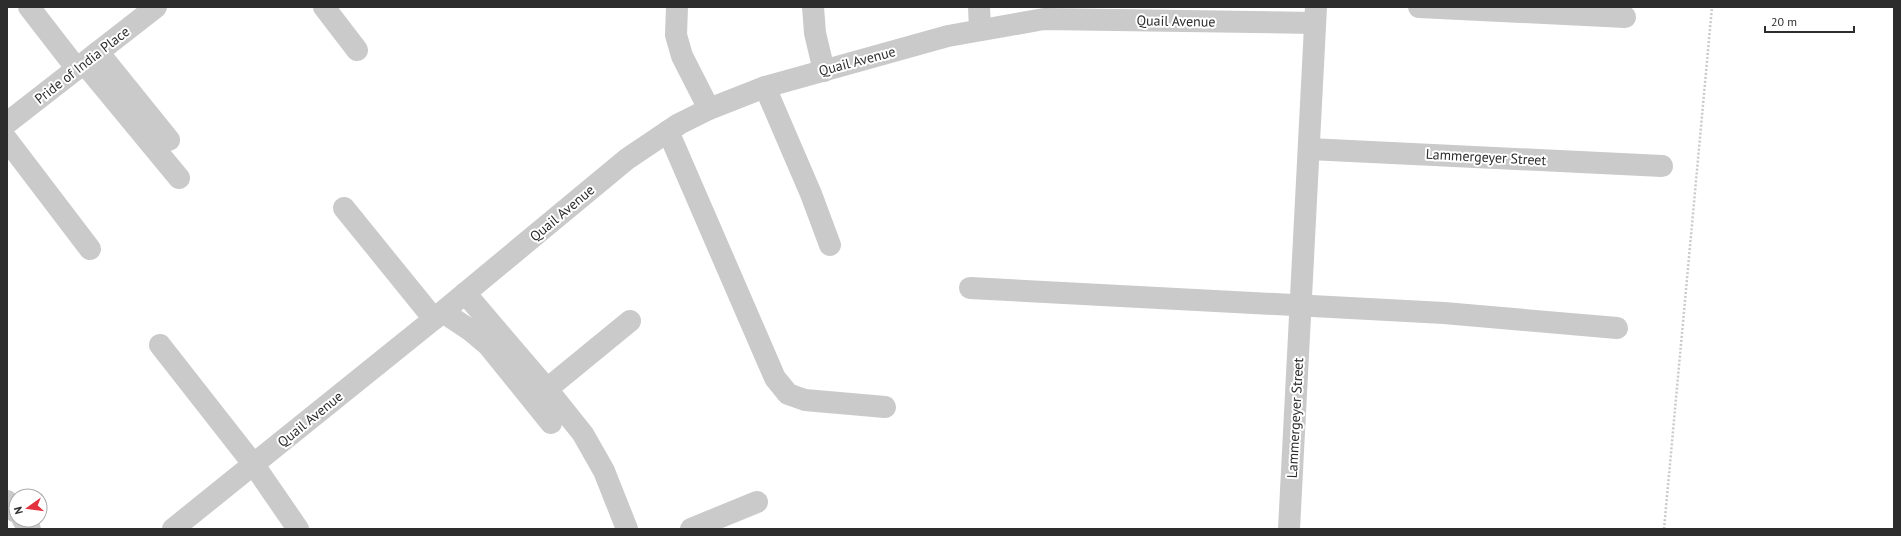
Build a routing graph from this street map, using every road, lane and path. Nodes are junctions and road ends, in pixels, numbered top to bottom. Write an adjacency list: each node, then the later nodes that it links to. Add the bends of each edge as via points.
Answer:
1 (29, 7): 14 (street)
2 (156, 7): 14 (street, Pride of India Place)
3 (324, 7): 13 (street)
4 (677, 7): 17 (street, via 676,35 682,56)
5 (813, 7): 15 (street, via 815,33)
6 (979, 7): 12 (street)
7 (1419, 7): 11 (street)
8 (1712, 7): 45 (path)
9 (1160, 14): 10 (street, Quail Avenue); 12 (street, Quail Avenue, via 1044,19)
10 (1315, 15): 22 (street, Lammergeyer Street)
11 (1625, 17)
12 (980, 29): 15 (street, Quail Avenue)
13 (358, 50)
14 (86, 61): 18 (street, Pride of India Place); 21 (street); 24 (street)
15 (824, 71): 16 (street, Quail Avenue)
16 (765, 87): 17 (street, Quail Avenue); 26 (street)
17 (709, 109): 19 (street, Quail Avenue)
18 (7, 123)
19 (668, 132): 29 (street, Quail Avenue, via 628,158); 36 (street, via 775,378 788,394 805,400)
20 (7, 140): 27 (street)
21 (169, 140)
22 (1309, 149): 23 (street, Lammergeyer Street); 30 (street, Lammergeyer Street)
23 (1662, 166)
24 (179, 178)
25 (344, 208): 31 (street)
26 (830, 245)
27 (90, 249)
28 (970, 288): 30 (street)
29 (465, 293): 31 (street, Quail Avenue); 35 (street)
30 (1301, 307): 33 (street, via 1444,313); 44 (street, Lammergeyer Street)
31 (438, 316): 37 (street, via 470,330 488,346); 38 (street, Quail Avenue)
32 (630, 321): 35 (street)
33 (1617, 328)
34 (160, 345): 38 (street)
35 (547, 389): 42 (street, via 583,434 604,471)
36 (885, 407)
37 (551, 423)
38 (254, 465): 40 (street, Quail Avenue); 41 (street)
39 (757, 502): 43 (street)
40 (173, 529)
41 (298, 529)
42 (627, 529)
43 (692, 529)
44 (1289, 529)
45 (1664, 529)

